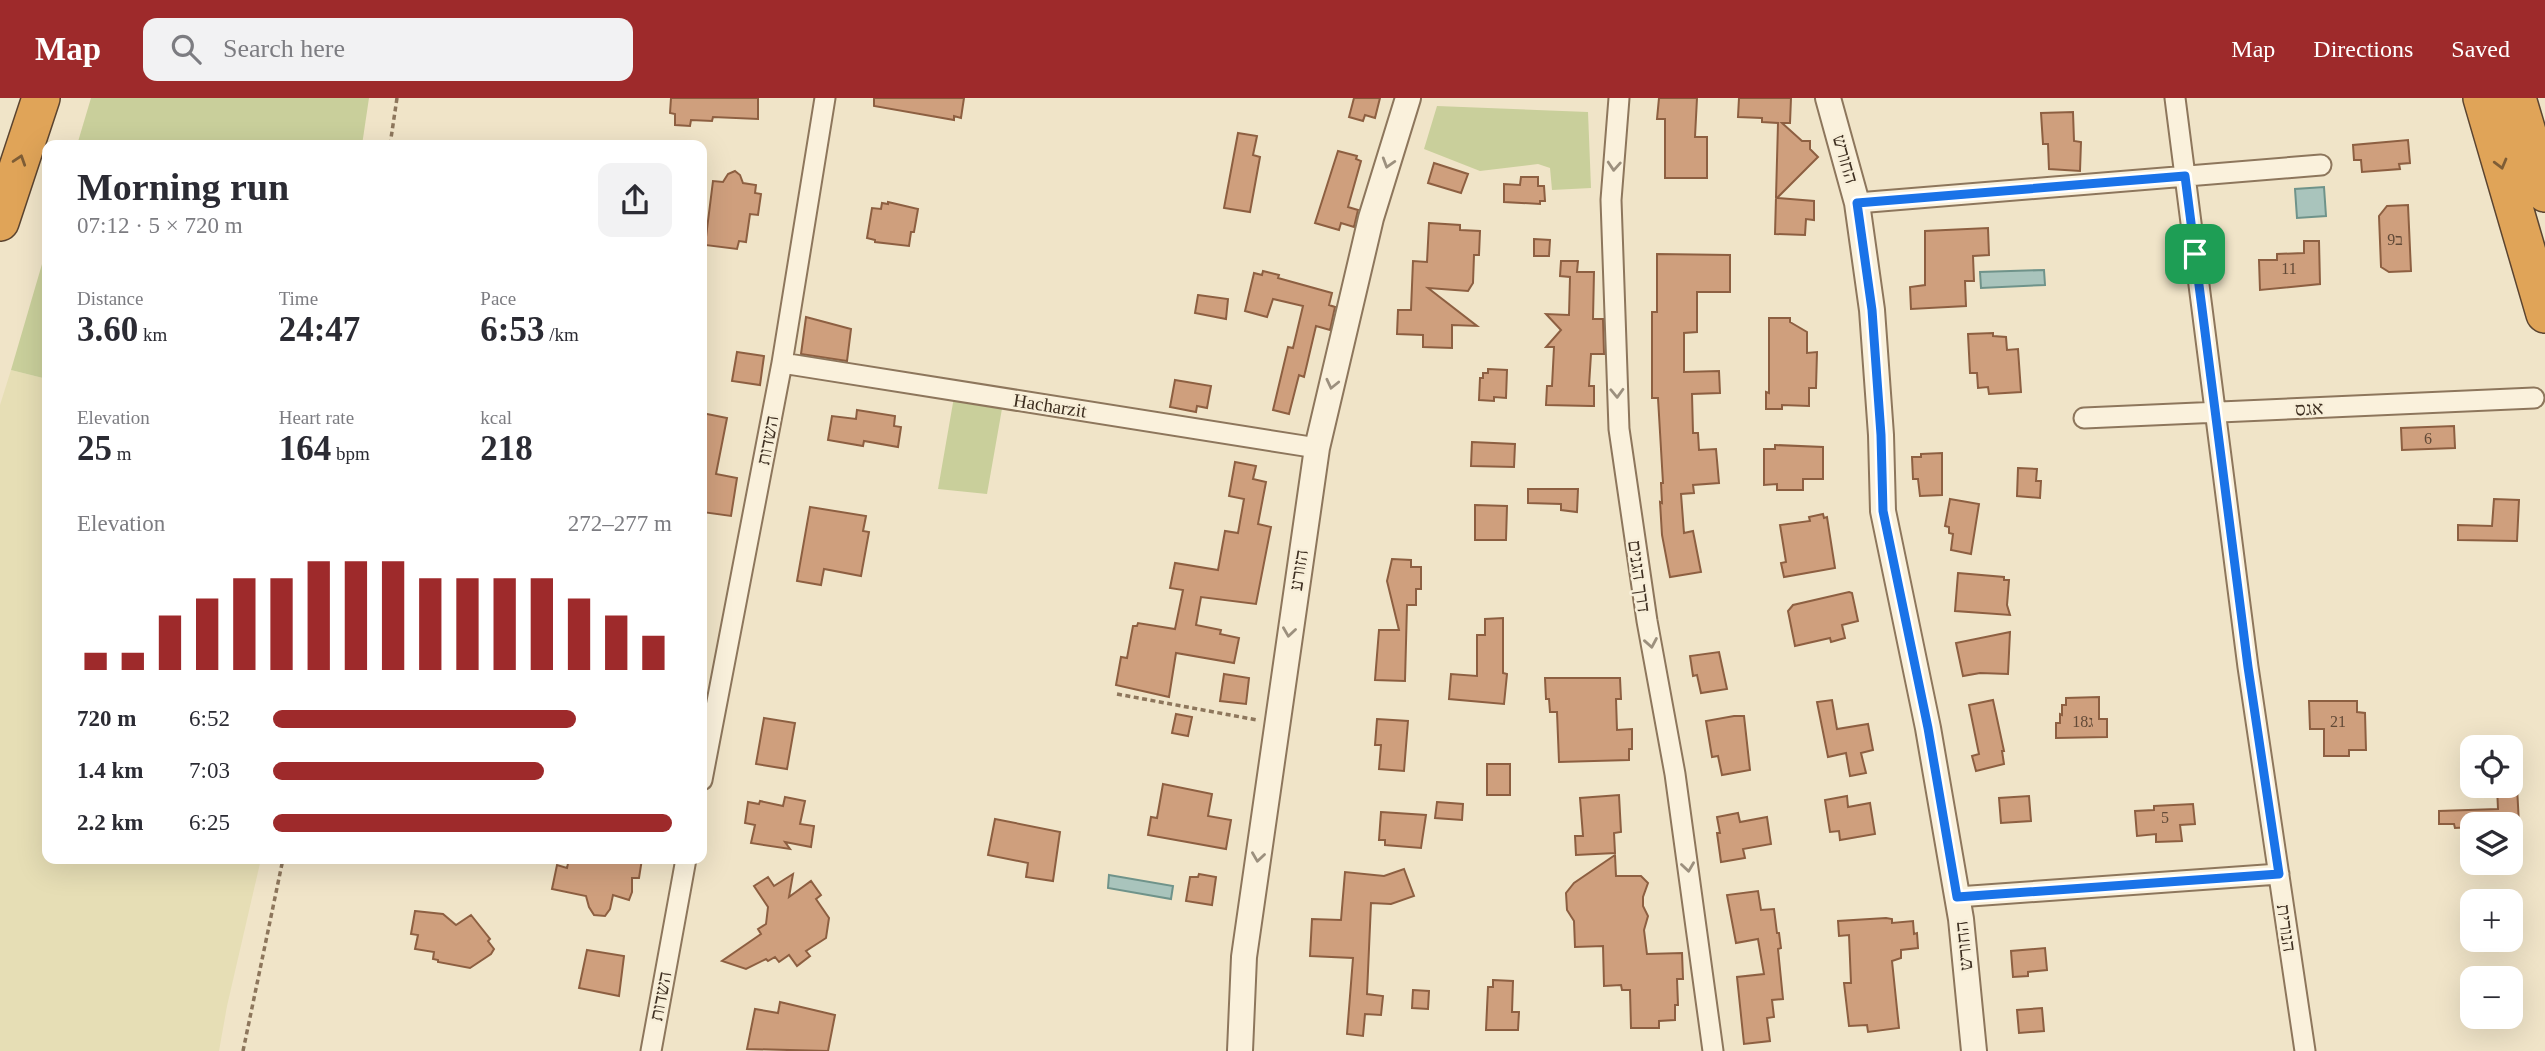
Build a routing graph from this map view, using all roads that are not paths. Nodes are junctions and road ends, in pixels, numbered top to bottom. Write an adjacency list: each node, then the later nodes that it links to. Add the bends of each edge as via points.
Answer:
1 (41, 98): 13 (highway, one-way to 1)
2 (825, 98): 15 (street, השדות)
3 (1408, 98): 19 (street, הזורע, one-way to 19, via 1371,218)
4 (1619, 98): 26 (street, דרך הגנים, one-way to 26, via 1611,200 1619,429 1675,774)
5 (1828, 98): 12 (street, החורש)
6 (2175, 98): 10 (street, הנורית)
7 (2482, 98): 14 (highway, one-way to 14)
8 (2517, 98): 11 (highway)
9 (2321, 165): 10 (street)
10 (2185, 176): 12 (street); 17 (street, הנורית)
11 (2545, 193)
12 (1857, 203): 23 (street, החורש, via 1872,310 1883,511)
13 (0, 222)
14 (2545, 314)
15 (782, 363): 19 (street, Hacharzit); 20 (street, השדות)
16 (2534, 398): 17 (street, אגס)
17 (2216, 412): 18 (street, אגס); 22 (street, הנורית)
18 (2084, 418)
19 (1317, 448): 25 (street, הזורע, one-way to 25, via 1244,957)
20 (707, 754)
21 (685, 864): 24 (street, השדות)
22 (2279, 874): 23 (street); 28 (street, הנורית)
23 (1957, 897): 27 (street, החורש)
24 (651, 1051)
25 (1240, 1051)
26 (1713, 1051)
27 (1974, 1051)
28 (2305, 1051)

